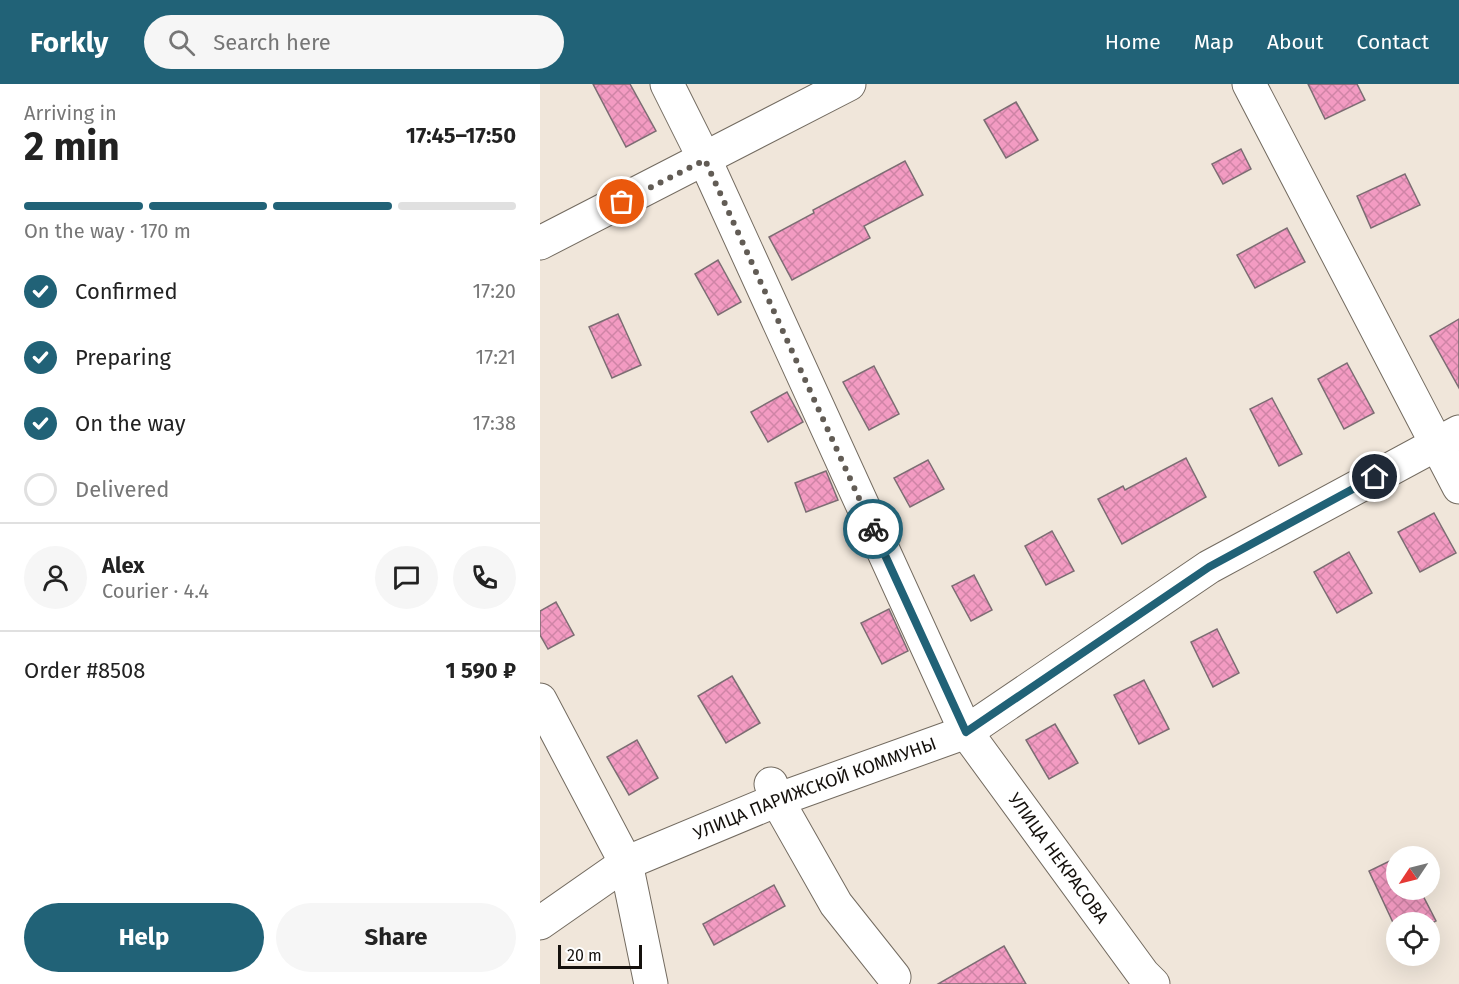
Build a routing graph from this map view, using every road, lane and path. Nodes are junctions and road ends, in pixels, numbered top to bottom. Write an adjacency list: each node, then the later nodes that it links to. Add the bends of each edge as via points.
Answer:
1 (668, 84): 4 (street, УЛИЦА НЕКРАСОВА)
2 (849, 84): 4 (street)
3 (1249, 84): 6 (street)
4 (705, 160): 5 (street); 9 (street, УЛИЦА НЕКРАСОВА)
5 (540, 243)
6 (1448, 437): 7 (street); 9 (street, УЛИЦА ПАРИЖСКОЙ КОММУНЫ, via 1209,567)
7 (1459, 487)
8 (540, 700): 11 (street)
9 (966, 732): 10 (street, УЛИЦА ПАРИЖСКОЙ КОММУНЫ); 15 (street, УЛИЦА НЕКРАСОВА)
10 (774, 792): 11 (street, УЛИЦА ПАРИЖСКОЙ КОММУНЫ); 13 (street, via 836,904)
11 (626, 863): 12 (street, УЛИЦА ПАРИЖСКОЙ КОММУНЫ); 14 (street)
12 (540, 923)
13 (894, 977)
14 (651, 984)
15 (1153, 984)

